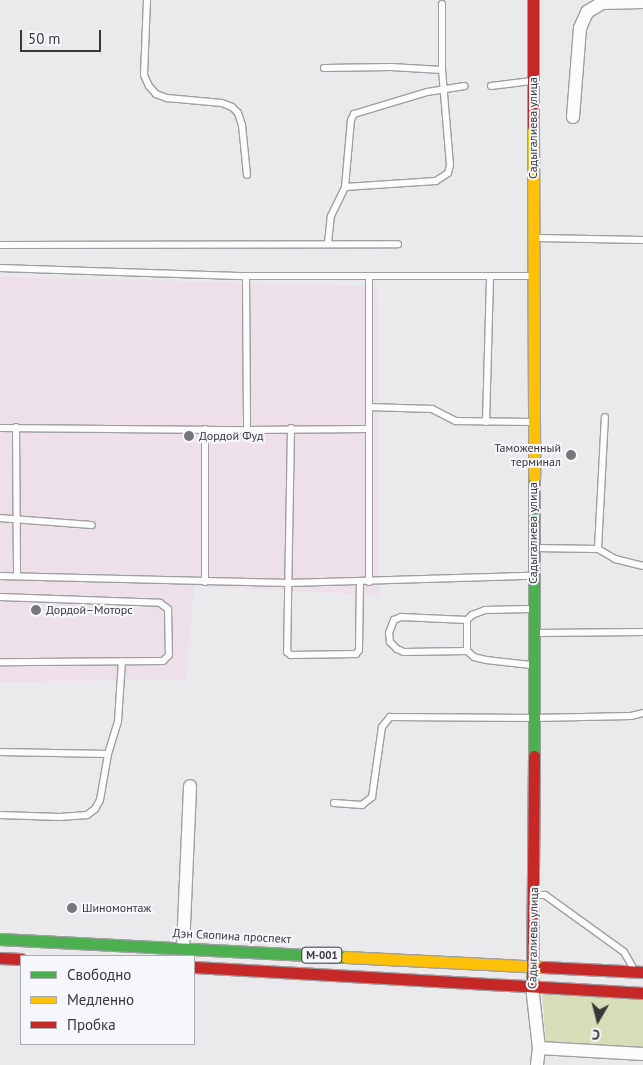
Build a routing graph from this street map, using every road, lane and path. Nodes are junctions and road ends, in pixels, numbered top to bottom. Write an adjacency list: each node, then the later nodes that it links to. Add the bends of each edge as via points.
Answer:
1 (147, 0): 12 (lane, via 144,75 149,86 156,94 167,98 222,103 232,107 242,125)
2 (533, 0): 7 (main road, Садыгалиева улица)
3 (643, 2): 11 (street, via 602,3 586,12 580,28)
4 (442, 4): 6 (lane)
5 (324, 68): 6 (lane)
6 (442, 70): 10 (lane)
7 (534, 81): 9 (lane); 14 (main road, Садыгалиева улица)
8 (464, 86): 10 (lane)
9 (492, 86)
10 (444, 88): 13 (lane, via 355,112 351,120); 13 (lane, via 450,165 442,179)
11 (573, 117)
12 (247, 175)
13 (345, 186): 16 (lane, via 331,216)
14 (533, 238): 15 (lane); 22 (main road, Садыгалиева улица)
15 (643, 240)
16 (328, 243): 17 (lane); 18 (lane)
17 (398, 244)
18 (0, 245)
19 (0, 268): 20 (lane)
20 (246, 276): 23 (lane); 33 (lane)
21 (490, 276): 22 (lane); 23 (lane); 26 (lane)
22 (533, 276): 27 (main road, Садыгалиева улица)
23 (369, 278): 24 (lane)
24 (369, 407): 26 (lane, via 428,409 456,421); 32 (lane)
25 (605, 417): 38 (lane)
26 (486, 422): 27 (lane)
27 (534, 422): 37 (main road, Садыгалиева улица)
28 (16, 427): 29 (lane); 31 (lane); 35 (lane)
29 (0, 428)
30 (290, 428): 32 (lane); 33 (lane); 46 (lane)
31 (205, 429): 33 (lane); 43 (lane)
32 (369, 429): 45 (lane)
33 (247, 430)
34 (0, 518): 35 (lane)
35 (15, 520): 36 (lane); 41 (lane)
36 (92, 525)
37 (532, 548): 38 (lane); 42 (main road, Садыгалиева улица)
38 (598, 549): 39 (lane, via 615,559)
39 (643, 566)
40 (0, 576): 41 (lane)
41 (17, 576): 43 (lane)
42 (533, 576): 45 (lane); 48 (main road, Садыгалиева улица)
43 (205, 582): 46 (lane)
44 (360, 582): 45 (lane); 46 (lane); 46 (lane, via 359,650 356,654 291,655 286,652)
45 (369, 582)
46 (289, 583)
47 (0, 598): 53 (lane, via 160,602 166,605 167,660)
48 (532, 609): 49 (lane, via 484,610); 51 (main road, Садыгалиева улица)
49 (467, 620): 52 (lane); 52 (lane, via 400,617 394,620 389,633 390,642 404,652)
50 (643, 632): 51 (lane, via 544,631)
51 (533, 634): 55 (main road, Садыгалиева улица)
52 (467, 651): 55 (lane, via 486,660)
53 (122, 661): 54 (lane); 59 (lane, via 118,721)
54 (0, 662)
55 (533, 665): 57 (main road, Садыгалиева улица)
56 (643, 713): 57 (lane)
57 (534, 718): 61 (lane, via 390,717 382,727 372,797 362,805); 63 (main road, Садыгалиева улица)
58 (0, 752): 59 (lane)
59 (108, 754): 62 (lane, via 100,800 87,815)
60 (190, 786): 65 (street)
61 (334, 804)
62 (0, 815)
63 (534, 895): 68 (main road, Садыгалиева улица); 70 (lane, via 545,895 624,952)
64 (0, 939): 65 (main road, Дэн Сяопина проспект / M-001)
65 (183, 948): 68 (main road, Дэн Сяопина проспект / M-001)
66 (0, 958): 67 (main road)
67 (20, 959)
68 (532, 965): 70 (main road, Дэн Сяопина проспект / M-001); 71 (main road, Садыгалиева улица)
69 (195, 967): 71 (main road, M-001)
70 (639, 972)
71 (532, 986): 72 (main road, M-001); 73 (street, Садыгалиева улица)
72 (643, 993)
73 (538, 1048): 74 (street); 75 (street, Садыгалиева улица)
74 (643, 1054)
75 (537, 1065)

